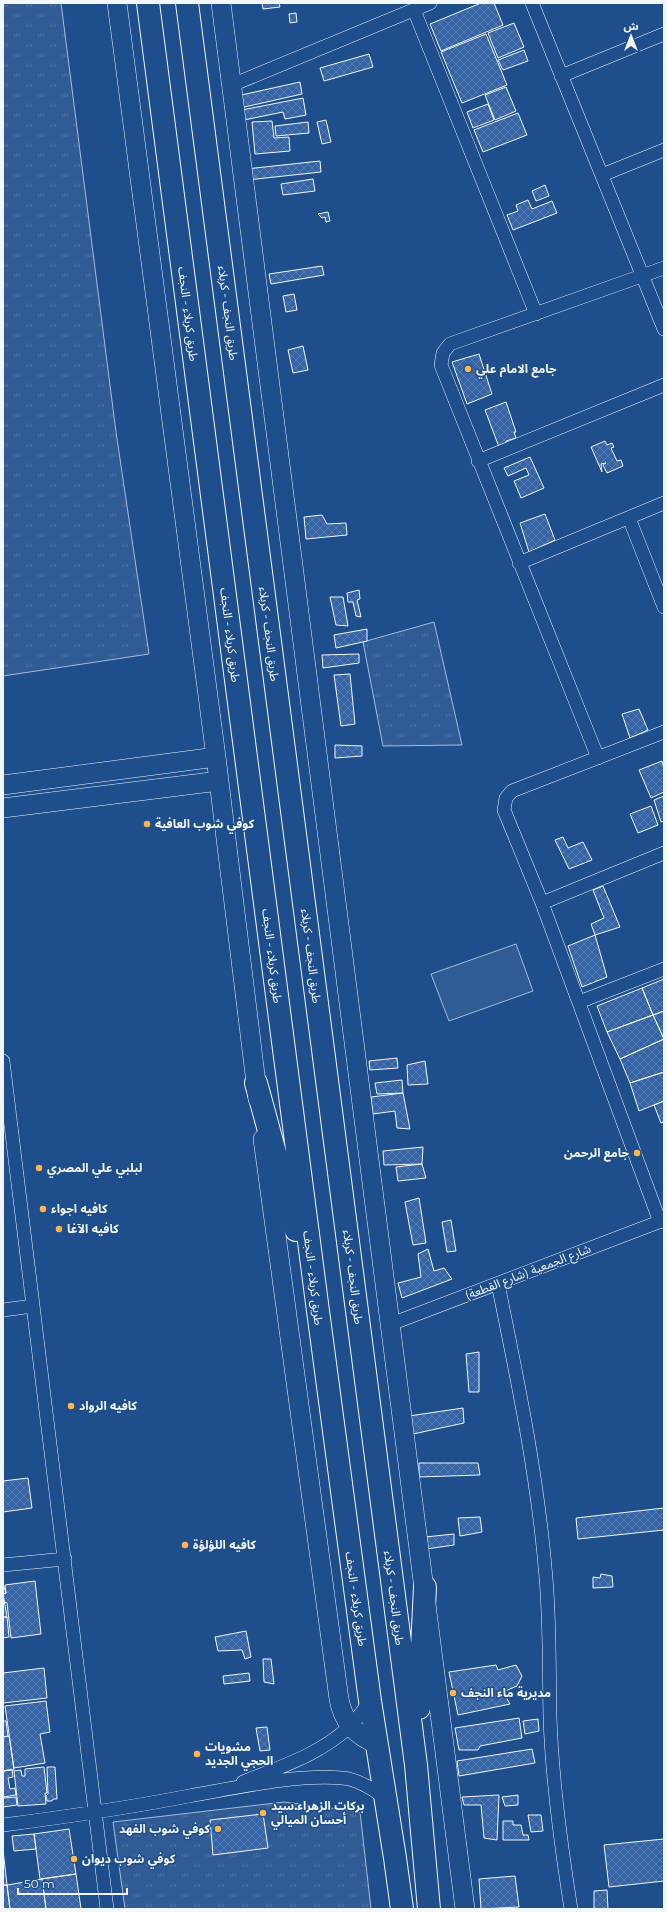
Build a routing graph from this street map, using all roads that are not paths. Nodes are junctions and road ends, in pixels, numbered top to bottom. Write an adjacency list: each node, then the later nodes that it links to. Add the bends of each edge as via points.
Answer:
1 (117, 3): 24 (main road)
2 (148, 3): 39 (highway, طريق کربلاء - النجف)
3 (188, 3): 47 (highway, طريق النجف - کربلاء)
4 (221, 3): 10 (main road)
5 (430, 3): 7 (street)
6 (532, 3): 9 (street)
7 (414, 10): 10 (street); 15 (street)
8 (664, 34): 9 (street)
9 (561, 76): 12 (street)
10 (232, 85): 40 (main road)
11 (664, 150): 12 (street)
12 (602, 175): 14 (street)
13 (664, 268): 14 (street)
14 (643, 277): 15 (street); 16 (street)
15 (536, 314): 18 (street, via 450,344 443,353 440,365)
16 (664, 329)
17 (664, 385): 18 (street)
18 (478, 461): 21 (street)
19 (664, 504): 20 (street)
20 (629, 518): 21 (street); 22 (street)
21 (519, 563): 25 (street)
22 (664, 607)
23 (664, 732): 25 (street)
24 (216, 757): 26 (main road); 27 (main road)
25 (598, 758): 30 (street, via 512,791 506,798 504,810 507,820)
26 (219, 781): 28 (main road); 34 (main road)
27 (3, 785)
28 (3, 808)
29 (664, 852): 30 (street)
30 (542, 903): 32 (street)
31 (664, 969): 32 (street)
32 (578, 1002): 35 (street)
33 (3, 1062): 37 (street)
34 (256, 1083): 39 (highway); 45 (main road, via 339,1699)
35 (662, 1221): 36 (street, شارع الجمعية (شارع القطعة))
36 (498, 1284): 40 (street, شارع الجمعية (شارع القطعة)); 60 (street, via 526,1424 542,1533 549,1625 550,1717 554,1770)
37 (33, 1306): 38 (street); 41 (street)
38 (3, 1310)
39 (318, 1311): 44 (highway, طريق کربلاء - النجف)
40 (391, 1324): 43 (main road)
41 (65, 1559): 42 (street); 50 (street)
42 (3, 1565)
43 (425, 1587): 47 (highway); 59 (main road)
44 (370, 1701): 45 (street); 46 (highway, طريق کربلاء - النجف)
45 (350, 1726): 46 (main road, via 367,1740); 48 (street, via 317,1751)
46 (377, 1744): 49 (highway, طريق کربلاء - النجف)
47 (416, 1765): 53 (highway, طريق النجف - کربلاء)
48 (221, 1790): 49 (street, via 293,1779 343,1778 366,1785); 50 (street)
49 (385, 1798): 52 (highway, طريق کربلاء - النجف)
50 (96, 1813): 51 (street); 54 (street)
51 (3, 1825)
52 (395, 1858): 55 (highway); 56 (highway, طريق کربلاء - النجف)
53 (423, 1860): 57 (highway, طريق النجف - کربلاء); 58 (highway)
54 (107, 1909)
55 (393, 1909)
56 (402, 1909)
57 (429, 1909)
58 (437, 1909)
59 (465, 1909)
60 (571, 1909)

